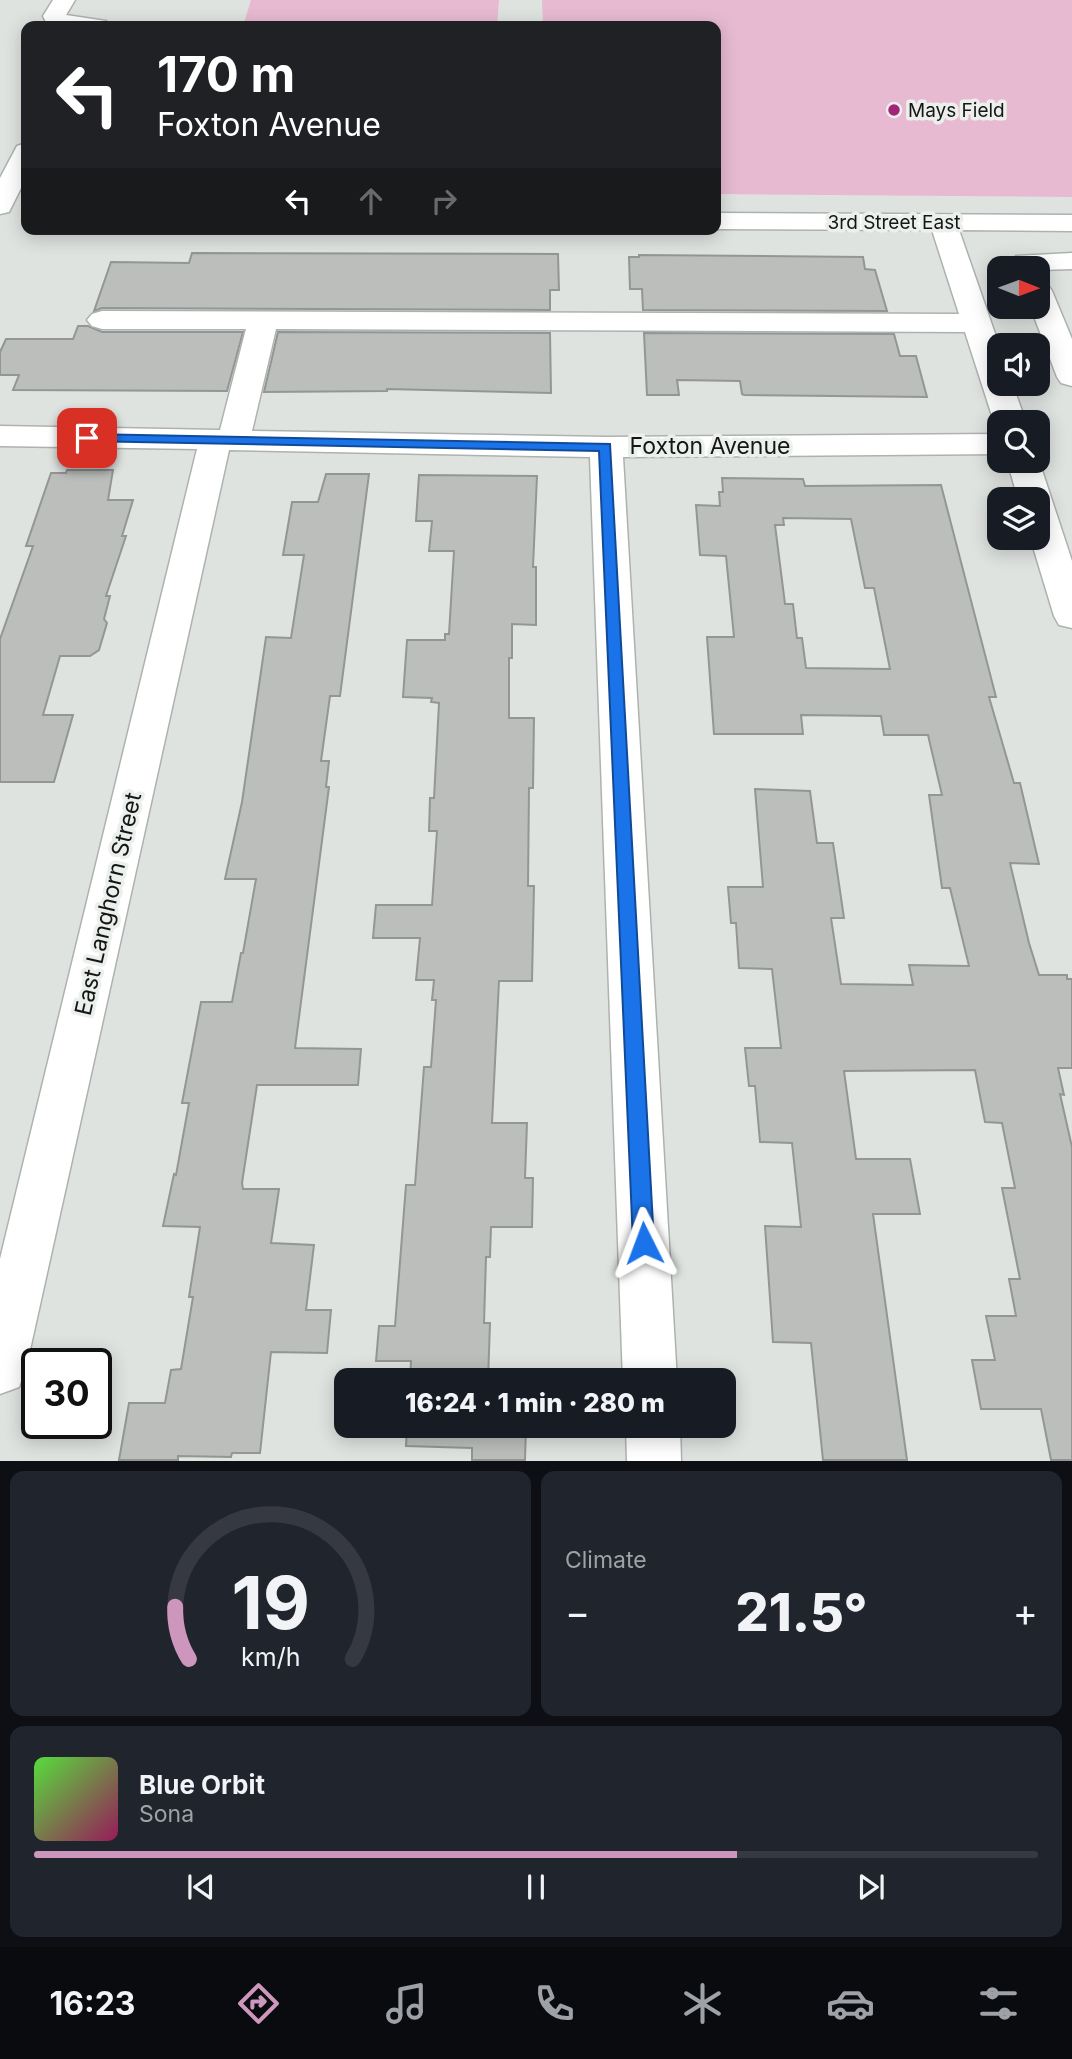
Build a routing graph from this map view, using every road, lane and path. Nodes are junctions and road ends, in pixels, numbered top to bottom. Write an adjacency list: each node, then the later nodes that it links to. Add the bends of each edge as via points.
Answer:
1 (64, 0): 2 (street, via 54,16)
2 (56, 21)
3 (21, 161): 4 (street)
4 (0, 206)
5 (0, 218): 6 (street)
6 (21, 219)
7 (721, 221): 8 (street, 3rd Street East)
8 (943, 222): 9 (street, 3rd Street East); 15 (street)
9 (1072, 223)
10 (1050, 261): 11 (street)
11 (1072, 261)
12 (1049, 319): 16 (street)
13 (102, 320): 14 (street)
14 (263, 321): 15 (street); 19 (street, East Langhorn Street)
15 (978, 323): 17 (street)
16 (1072, 377)
17 (1006, 410)
18 (0, 436): 19 (street, Foxton Avenue)
19 (224, 440): 21 (street, Foxton Avenue); 24 (street, East Langhorn Street)
20 (987, 444): 21 (street, Foxton Avenue)
21 (606, 447): 25 (street)
22 (1050, 546): 23 (street)
23 (1072, 616)
24 (0, 1368)
25 (649, 1368)
26 (653, 1438): 27 (street)
27 (654, 1461)

